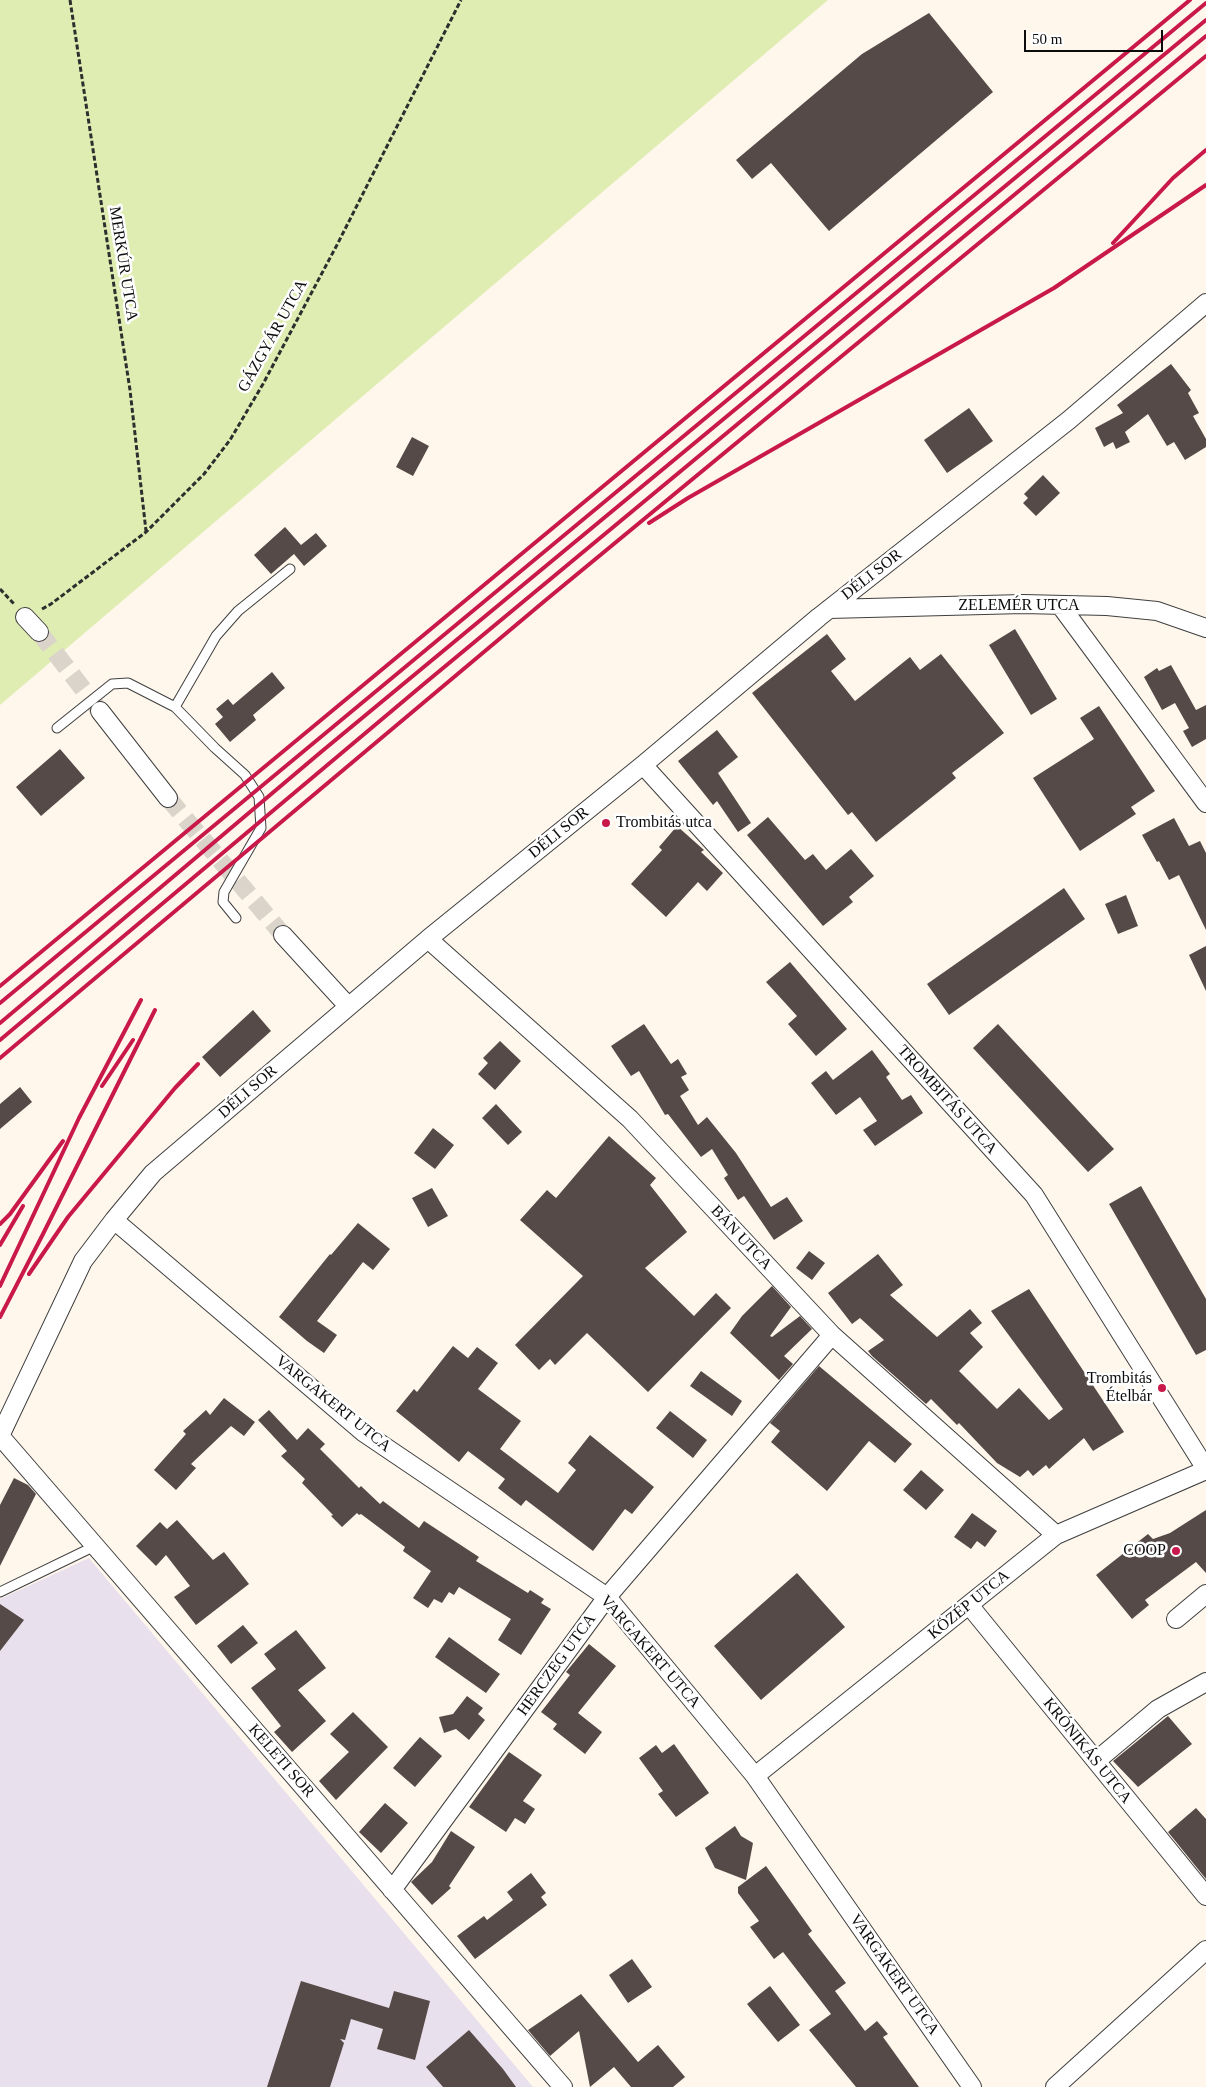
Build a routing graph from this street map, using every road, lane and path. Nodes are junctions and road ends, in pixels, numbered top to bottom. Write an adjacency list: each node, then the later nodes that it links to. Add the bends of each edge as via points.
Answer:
1 (70, 0): 4 (path, MERKÚR UTCA, via 130,390)
2 (462, 0): 4 (path, GÁZGYÁR UTCA, via 338,244 239,424 204,474)
3 (1206, 303): 7 (street, DÉLI SOR, via 1068,420)
4 (146, 532): 8 (path, GÁZGYÁR UTCA, via 51,604)
5 (290, 569): 11 (lane, via 238,611 216,636)
6 (1060, 605): 7 (street, ZELEMÉR UTCA); 9 (street, ZELEMÉR UTCA, via 1157,612); 16 (street)
7 (829, 609): 14 (street, DÉLI SOR)
8 (25, 617): 10 (street)
9 (1206, 628)
10 (39, 632)
11 (175, 707): 13 (lane, via 128,682 112,684); 17 (lane, via 245,774 259,797 261,828 224,892 223,902)
12 (100, 711): 15 (street)
13 (57, 728)
14 (643, 765): 19 (street, DÉLI SOR); 24 (street, TROMBITÁS UTCA, via 1034,1195)
15 (168, 798)
16 (1206, 803)
17 (236, 918)
18 (283, 935): 20 (street)
19 (428, 939): 20 (street, DÉLI SOR); 22 (street, BÁN UTCA, via 630,1119)
20 (348, 1006): 21 (street, DÉLI SOR, via 153,1173)
21 (114, 1220): 23 (street, DÉLI SOR, via 83,1261); 29 (street, VARGAKERT UTCA, via 363,1432)
22 (832, 1335): 25 (street, BÁN UTCA); 29 (street, HERCZEG UTCA)
23 (0, 1436): 26 (street, KELETI SOR)
24 (1206, 1470): 25 (street, KÖZÉP UTCA)
25 (1056, 1535): 30 (street, KÖZÉP UTCA)
26 (95, 1546): 27 (lane); 35 (street, KELETI SOR)
27 (0, 1592)
28 (1206, 1594): 31 (street)
29 (606, 1597): 34 (street, VARGAKERT UTCA); 35 (street, HERCZEG UTCA)
30 (969, 1605): 33 (street, KRÓNIKÁS UTCA); 34 (street, KÖZÉP UTCA)
31 (1176, 1620)
32 (1206, 1682): 33 (street, via 1158,1709)
33 (1096, 1760): 36 (street, KRÓNIKÁS UTCA)
34 (755, 1776): 39 (street, VARGAKERT UTCA)
35 (392, 1890): 38 (street, KELETI SOR)
36 (1206, 1896)
37 (1206, 1950): 40 (street)
38 (563, 2087)
39 (972, 2087)
40 (1055, 2087)

